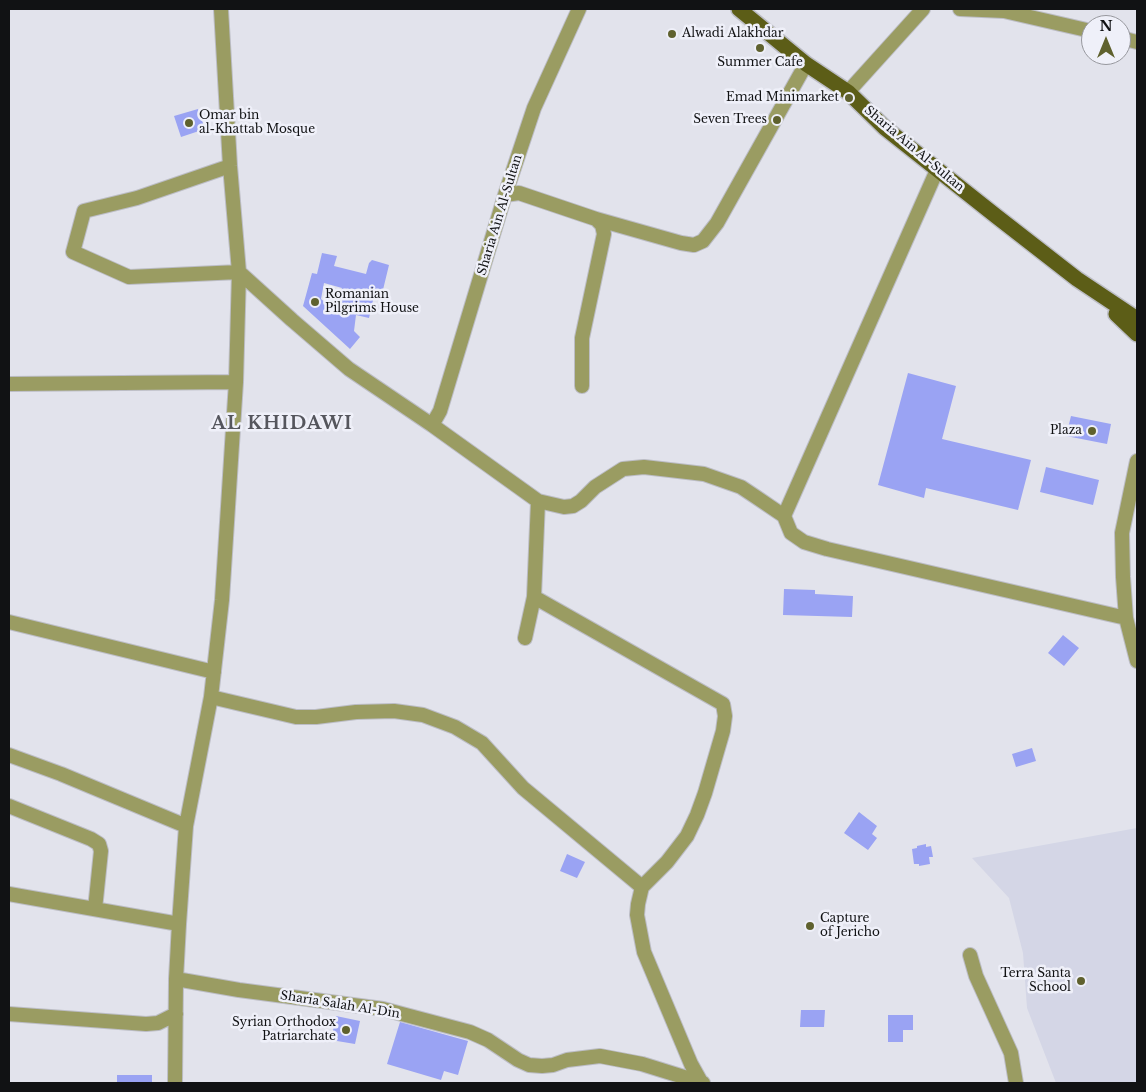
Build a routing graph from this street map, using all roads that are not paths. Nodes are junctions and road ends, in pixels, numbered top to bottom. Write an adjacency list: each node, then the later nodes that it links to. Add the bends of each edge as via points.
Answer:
1 (222, 9): 9 (street)
2 (579, 9): 11 (street, Sharia Ain Al-Sultan, via 534,108)
3 (739, 9): 7 (main road, Sharia Ain Al-Sultan)
4 (923, 9): 8 (street)
5 (960, 9): 6 (street, via 1004,11)
6 (1081, 29)
7 (806, 64): 8 (main road, Sharia Ain Al-Sultan); 13 (street, via 717,223 703,241 694,245)
8 (848, 92): 10 (main road, Sharia Ain Al-Sultan, via 885,128)
9 (230, 166): 15 (street); 15 (street, via 137,198 84,211 73,252 129,277)
10 (937, 170): 16 (main road, Sharia Ain Al-Sultan); 25 (street)
11 (505, 195): 12 (street, via 519,193); 22 (street, Sharia Ain Al-Sultan, via 440,410)
12 (596, 219): 13 (street); 14 (street)
13 (621, 226): 14 (street, via 612,227)
14 (604, 234): 21 (street, via 582,338)
15 (239, 272): 19 (street); 22 (street, via 349,369)
16 (1091, 288): 17 (main road, Sharia Ain Al-Sultan); 18 (main road, Sharia Ain Al-Sultan)
17 (1137, 319)
18 (1137, 334)
19 (236, 382): 20 (street); 31 (street, via 222,600)
20 (9, 384)
21 (582, 386)
22 (432, 425): 24 (street)
23 (1137, 460): 27 (street, via 1122,533)
24 (538, 501): 25 (street, via 573,506 595,486 623,469 644,467 704,474 722,480 741,488); 26 (street)
25 (784, 516): 27 (street, via 796,537 827,549)
26 (534, 597): 29 (street); 36 (street, via 723,704 723,731 697,815 687,836)
27 (1126, 618): 30 (street)
28 (9, 622): 31 (street)
29 (525, 638)
30 (1137, 661)
31 (214, 672): 32 (street)
32 (211, 697): 35 (street); 36 (street, via 296,717 394,711 423,715 455,727 482,743 523,788)
33 (9, 755): 35 (street)
34 (9, 806): 38 (street, via 99,844)
35 (186, 826): 39 (street)
36 (642, 887): 45 (street, via 637,915 644,952)
37 (9, 894): 38 (street)
38 (95, 909): 39 (street)
39 (179, 924): 41 (street)
40 (970, 955): 46 (street, via 1010,1053)
41 (176, 979): 43 (street); 45 (street, Sharia Salah Al-Din, via 383,1009 470,1032 528,1065 553,1065 600,1056 642,1064)
42 (9, 1014): 43 (street, via 146,1024 158,1023)
43 (176, 1014): 44 (street)
44 (175, 1083)
45 (702, 1083)
46 (1016, 1083)

